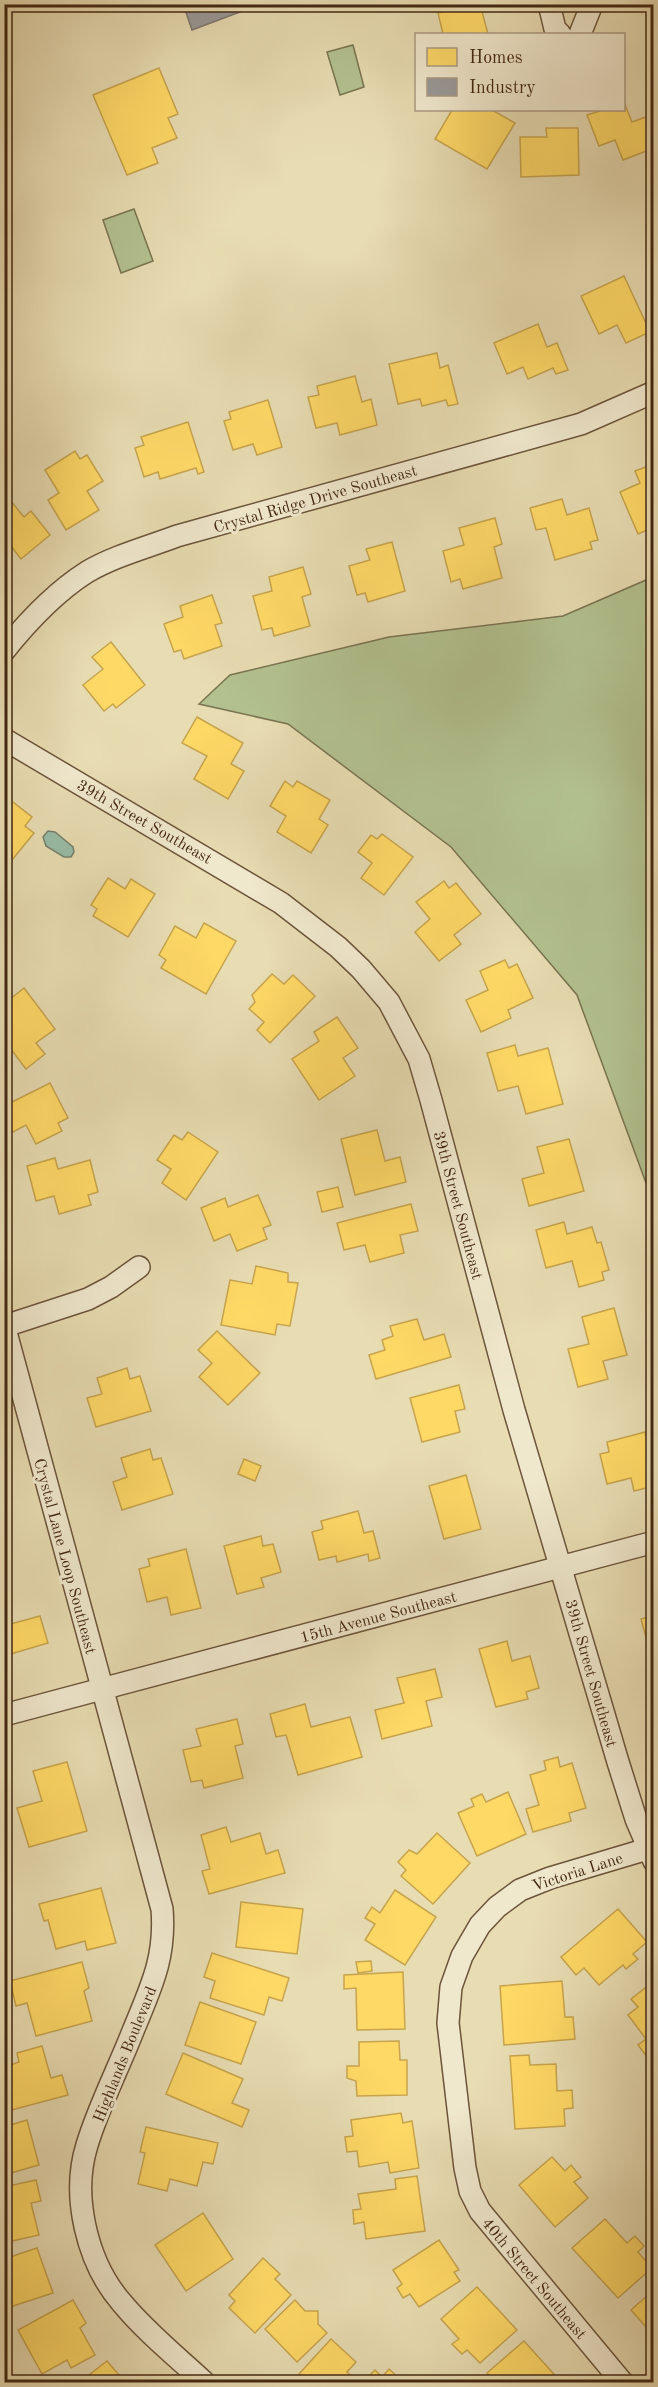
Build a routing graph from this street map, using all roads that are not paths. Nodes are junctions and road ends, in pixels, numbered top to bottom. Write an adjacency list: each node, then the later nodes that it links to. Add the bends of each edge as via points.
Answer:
1 (549, 4): 3 (street)
2 (592, 4): 4 (street)
3 (559, 33)
4 (580, 33)
5 (654, 392): 6 (street, Crystal Ridge Drive Southeast, via 581,424 177,536 122,556 88,572 57,595 29,620)
6 (4, 651)
7 (4, 739): 11 (street, 39th Street Southeast, via 281,903 338,947 389,1002 422,1070)
8 (139, 1267): 9 (street, Crystal Lane Loop Southeast, via 88,1299)
9 (5, 1326): 12 (street, Crystal Lane Loop Southeast)
10 (654, 1542): 11 (street, 15th Avenue Southeast)
11 (561, 1568): 12 (street, 15th Avenue Southeast); 14 (street, 39th Street Southeast, via 618,1762)
12 (101, 1689): 13 (street); 16 (street, Highlands Boulevard, via 162,1909 164,1934 152,1984 87,2145 81,2175 83,2208 90,2245 122,2303)
13 (4, 1715)
14 (652, 1852): 15 (street, Victoria Lane, via 550,1878 520,1890 497,1908 480,1925 462,1956 451,1987)
15 (448, 2023): 17 (street, 40th Street Southeast, via 470,2191 480,2211)
16 (204, 2382)
17 (621, 2382)

